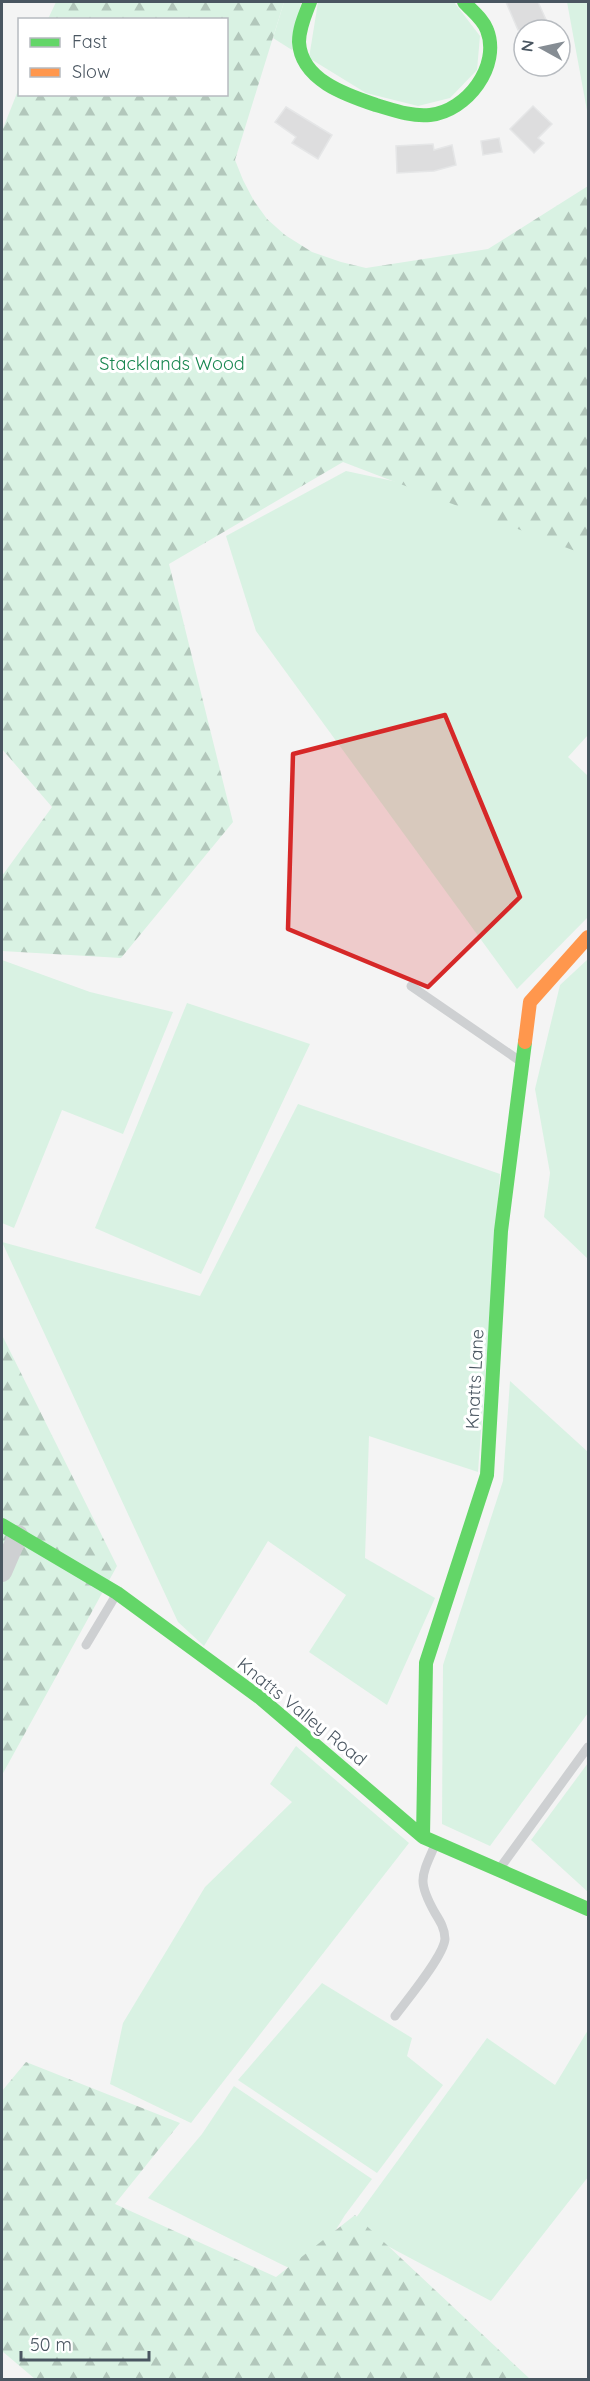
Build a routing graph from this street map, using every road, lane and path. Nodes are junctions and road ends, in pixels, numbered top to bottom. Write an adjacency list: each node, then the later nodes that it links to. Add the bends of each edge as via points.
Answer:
1 (310, 2): 2 (street, via 298,43 305,65 318,79 359,100 416,114 436,114 458,102 475,88 487,69 491,52 488,30)
2 (464, 2)
3 (588, 937): 5 (street, Knatts Lane, via 530,1002)
4 (411, 986): 5 (lane)
5 (522, 1063): 11 (street, Knatts Lane, via 501,1231 488,1475 426,1662)
6 (10, 1530): 7 (street); 8 (street, Knatts Valley Road)
7 (2, 1572)
8 (117, 1593): 9 (lane); 11 (street, Knatts Valley Road, via 259,1697)
9 (86, 1645)
10 (588, 1747): 12 (lane)
11 (429, 1840): 12 (street, Knatts Valley Road); 14 (lane, via 423,1894 442,1926 445,1941 438,1957)
12 (498, 1870): 13 (street, Knatts Valley Road)
13 (588, 1909)
14 (395, 2016)

